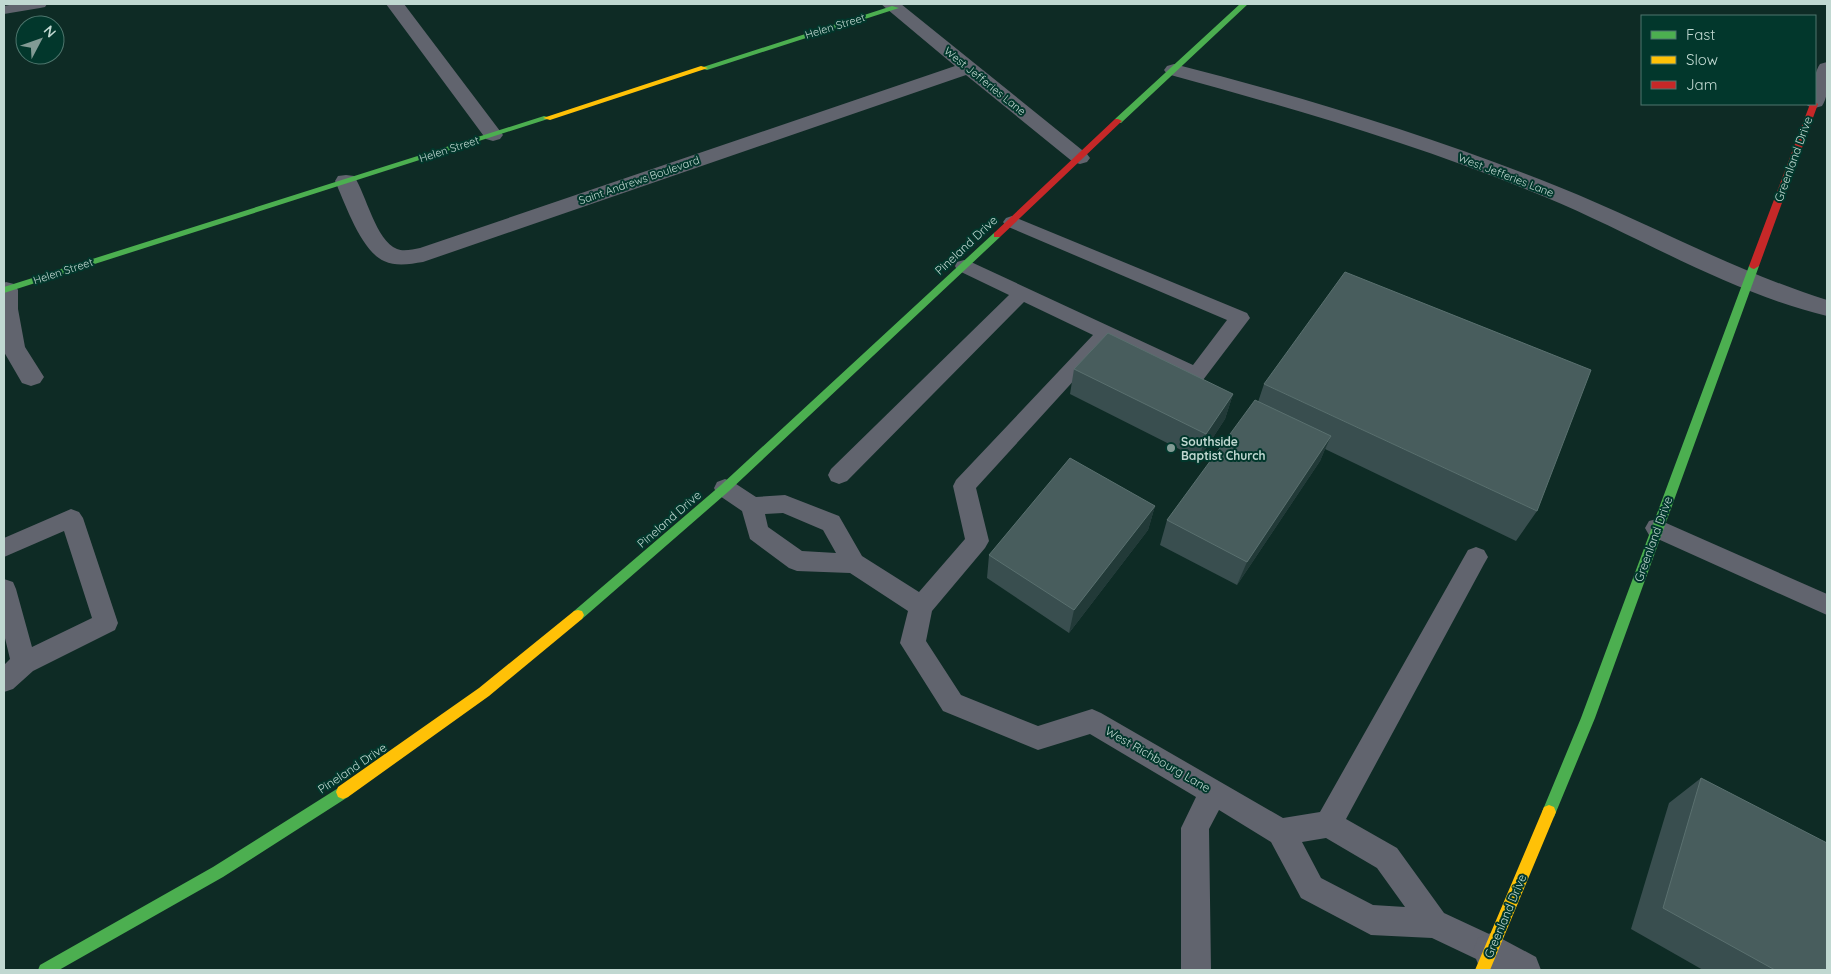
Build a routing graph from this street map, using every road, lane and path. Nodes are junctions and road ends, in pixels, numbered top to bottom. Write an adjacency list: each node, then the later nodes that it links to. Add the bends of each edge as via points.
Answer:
1 (40, 4): 5 (lane)
2 (395, 4): 11 (street)
3 (1244, 4): 8 (street, Pineland Drive)
4 (893, 6): 6 (street, West Jefferies Lane); 11 (street, Helen Street)
5 (4, 10)
6 (969, 68): 12 (street, West Jefferies Lane); 13 (street, Saint Andrews Boulevard, via 423,255 393,256 383,251)
7 (1827, 68): 9 (street, Greenland Drive)
8 (1174, 70): 12 (street, Pineland Drive); 16 (street, West Jefferies Lane, via 1396,134 1565,198)
9 (1816, 98)
10 (1813, 105): 16 (street, Greenland Drive)
11 (494, 135): 13 (street, Helen Street)
12 (1080, 158): 14 (street, Pineland Drive)
13 (346, 182): 17 (street, Helen Street)
14 (1012, 222): 15 (street, Pineland Drive); 20 (lane, via 1240,318 1196,375)
15 (964, 266): 18 (lane); 23 (street, Pineland Drive)
16 (1748, 280): 19 (street, West Jefferies Lane); 25 (street, Greenland Drive)
17 (5, 290): 21 (street, via 14,347)
18 (1022, 293): 20 (lane); 22 (lane)
19 (1827, 308)
20 (1106, 332): 31 (lane, via 964,486 976,541)
21 (31, 378)
22 (839, 475)
23 (725, 488): 24 (lane); 39 (street, Pineland Drive, via 586,609 484,692 358,783 218,872)
24 (752, 506): 28 (lane, via 785,504 831,523); 28 (lane, via 758,532 797,561)
25 (1657, 528): 30 (lane); 38 (street, Greenland Drive, via 1588,718)
26 (4, 548): 32 (lane, via 71,518 106,623)
27 (1476, 556): 35 (lane)
28 (854, 563): 31 (lane)
29 (4, 589): 32 (lane)
30 (1827, 605)
31 (921, 607): 34 (lane, West Richbourg Lane, via 913,643 952,703 1038,738 1092,721)
32 (24, 663): 33 (lane)
33 (4, 681)
34 (1214, 791): 36 (lane, West Richbourg Lane); 40 (lane, via 1196,828)
35 (1328, 824): 36 (lane); 37 (lane, via 1387,858)
36 (1281, 832): 37 (lane, via 1311,888 1371,920)
37 (1434, 923): 38 (lane)
38 (1487, 961): 41 (street)
39 (45, 970)
40 (1196, 970)
41 (1523, 970)

